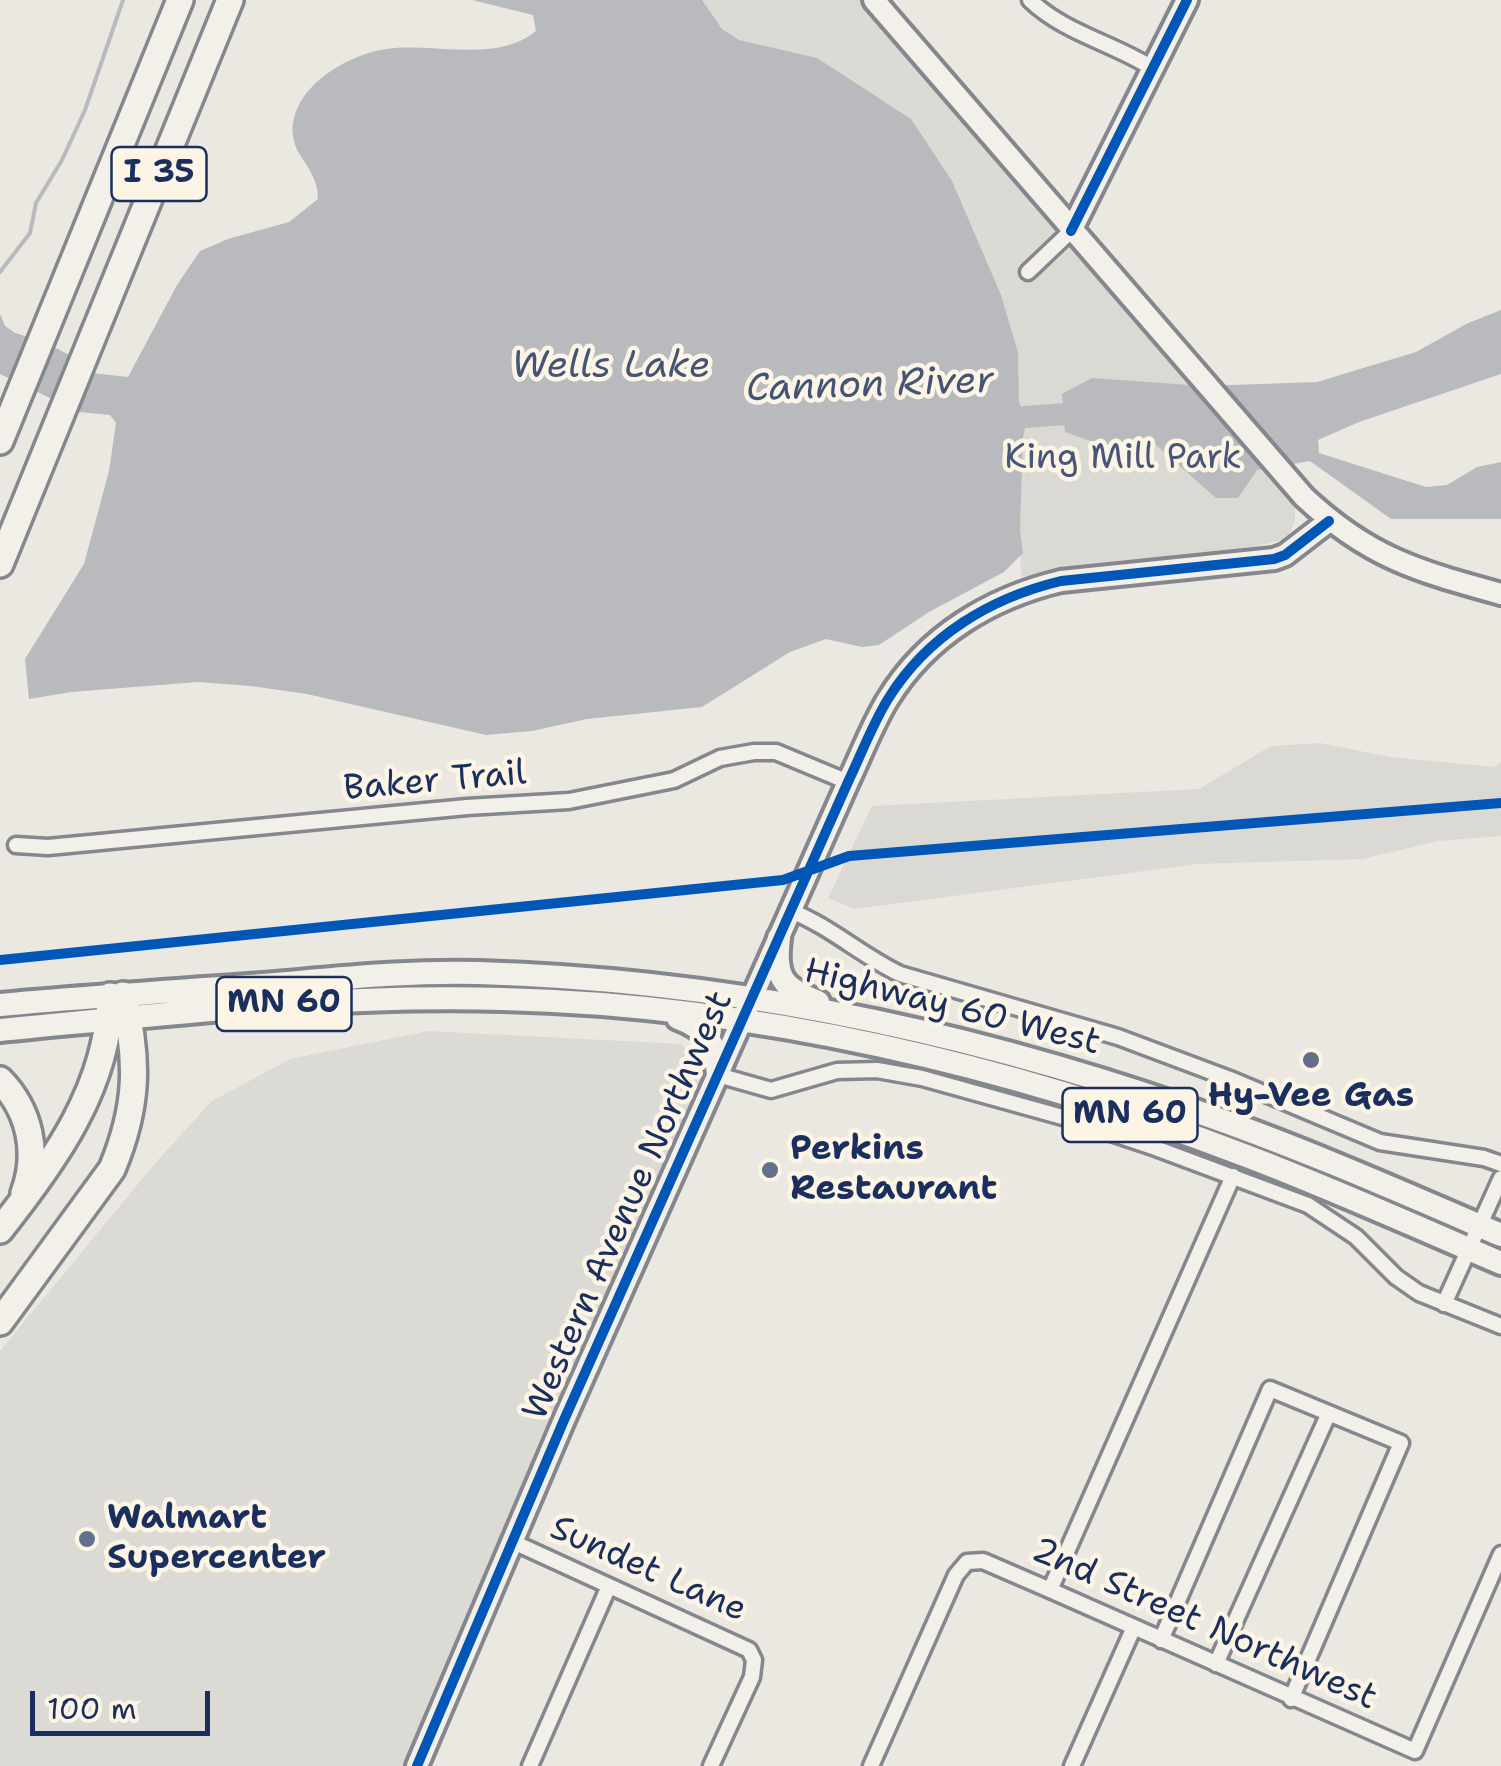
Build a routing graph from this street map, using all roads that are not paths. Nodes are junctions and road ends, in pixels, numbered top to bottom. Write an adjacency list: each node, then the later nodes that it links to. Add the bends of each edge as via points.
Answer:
1 (180, 0): 9 (highway, I 35)
2 (230, 0): 11 (highway, I 35)
3 (874, 0): 7 (street)
4 (1030, 0): 6 (street, via 1048,16)
5 (1187, 0): 6 (street)
6 (1152, 68): 7 (street)
7 (1071, 231): 8 (street); 10 (street)
8 (1028, 272)
9 (0, 441)
10 (1329, 521): 12 (street, via 1386,558); 13 (street, Western Avenue Northwest, via 1274,560 1061,580 972,615 904,675)
11 (0, 564)
12 (1501, 594)
13 (848, 782): 14 (street, Baker Trail, via 776,752 754,752 720,758 674,780 569,801); 15 (street, Western Avenue Northwest)
14 (16, 845)
15 (792, 911): 16 (street, Western Avenue Northwest); 26 (street, via 900,974 1152,1049 1380,1142)
16 (779, 938): 17 (street, Western Avenue Northwest); 21 (main road, via 777,968 785,983)
17 (752, 997): 19 (main road, Highway 60 West / MN 60, via 478,973); 21 (main road, Highway 60 West / MN 60); 22 (street, Western Avenue Northwest)
18 (0, 1005): 19 (main road, Highway 60 West / MN 60)
19 (118, 1007): 20 (main road, Highway 60 West / MN 60, via 504,998); 23 (main road, Highway 60 West / MN 60); 29 (highway, via 67,1138); 34 (highway, via 135,1060 132,1110 112,1169)
20 (651, 1010): 22 (main road, Highway 60 West / MN 60); 24 (main road, via 705,1032)
21 (859, 1018): 30 (main road, Highway 60 West / MN 60, via 979,1044 1177,1104)
22 (742, 1020): 24 (street, Western Avenue Northwest); 31 (main road, Highway 60 West / MN 60, via 948,1063 1146,1120)
23 (0, 1030)
24 (718, 1075): 27 (street, via 771,1090 837,1071 895,1073 1066,1118); 37 (street, Western Avenue Northwest)
25 (0, 1080): 29 (highway, via 22,1110 32,1152 30,1175)
26 (1501, 1164)
27 (1233, 1176): 33 (street, via 1333,1220 1396,1277); 40 (street)
28 (1501, 1178): 30 (street)
29 (6, 1223)
30 (1490, 1230): 31 (street)
31 (1467, 1248): 32 (main road, Highway 60 West / MN 60); 33 (street)
32 (1501, 1263)
33 (1444, 1304): 35 (street)
34 (0, 1322)
35 (1501, 1326)
36 (1328, 1414): 42 (street, via 1270,1389); 43 (street); 44 (street, via 1400,1444)
37 (511, 1542): 39 (street, Sundet Lane); 45 (street, Western Avenue Northwest)
38 (1501, 1554): 44 (street, 2nd Street Northwest, via 1415,1751)
39 (610, 1586): 46 (street); 47 (street, Sundet Lane, via 749,1650 752,1676)
40 (1050, 1590): 41 (street, 2nd Street Northwest); 48 (street, 2nd Street Northwest, via 983,1561 967,1562)
41 (1134, 1628): 42 (street, 2nd Street Northwest); 49 (street)
42 (1162, 1640): 43 (street, 2nd Street Northwest)
43 (1216, 1664): 44 (street, 2nd Street Northwest)
44 (1292, 1698)
45 (417, 1766)
46 (530, 1766)
47 (711, 1766)
48 (871, 1766)
49 (1072, 1766)

